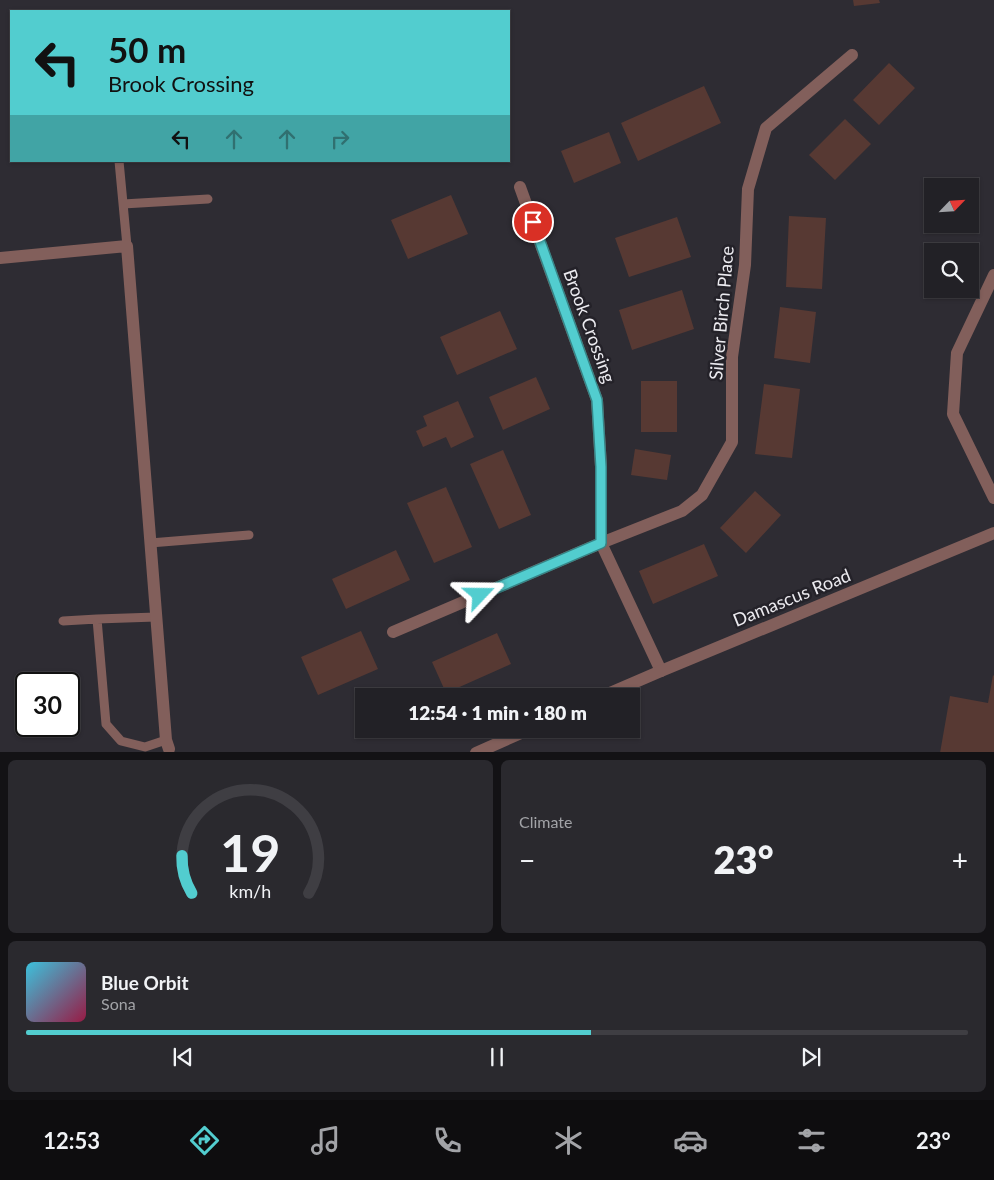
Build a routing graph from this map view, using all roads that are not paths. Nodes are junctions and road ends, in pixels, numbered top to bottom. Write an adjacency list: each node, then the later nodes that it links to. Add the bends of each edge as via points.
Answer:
1 (852, 55): 13 (street, Silver Birch Place, via 766,128 748,189 745,265 732,357 732,442 702,495 682,511)
2 (118, 162): 5 (lane)
3 (520, 186): 13 (street, Brook Crossing, via 597,400)
4 (208, 199): 5 (lane)
5 (123, 204): 6 (lane)
6 (127, 246): 7 (street); 12 (street)
7 (0, 258)
8 (994, 275): 9 (street, via 957,353 953,414)
9 (994, 498)
10 (994, 533): 18 (street, Damascus Road)
11 (249, 535): 12 (lane)
12 (150, 543): 14 (street)
13 (601, 543): 17 (street, Silver Birch Place); 18 (street)
14 (156, 617): 15 (lane); 21 (street)
15 (97, 619): 16 (lane); 21 (lane, via 106,724 121,741 144,747)
16 (62, 621)
17 (393, 632)
18 (661, 671): 19 (street, Damascus Road)
19 (622, 688)
20 (513, 738): 22 (street)
21 (170, 748)
22 (490, 750): 23 (street)
23 (476, 752)

